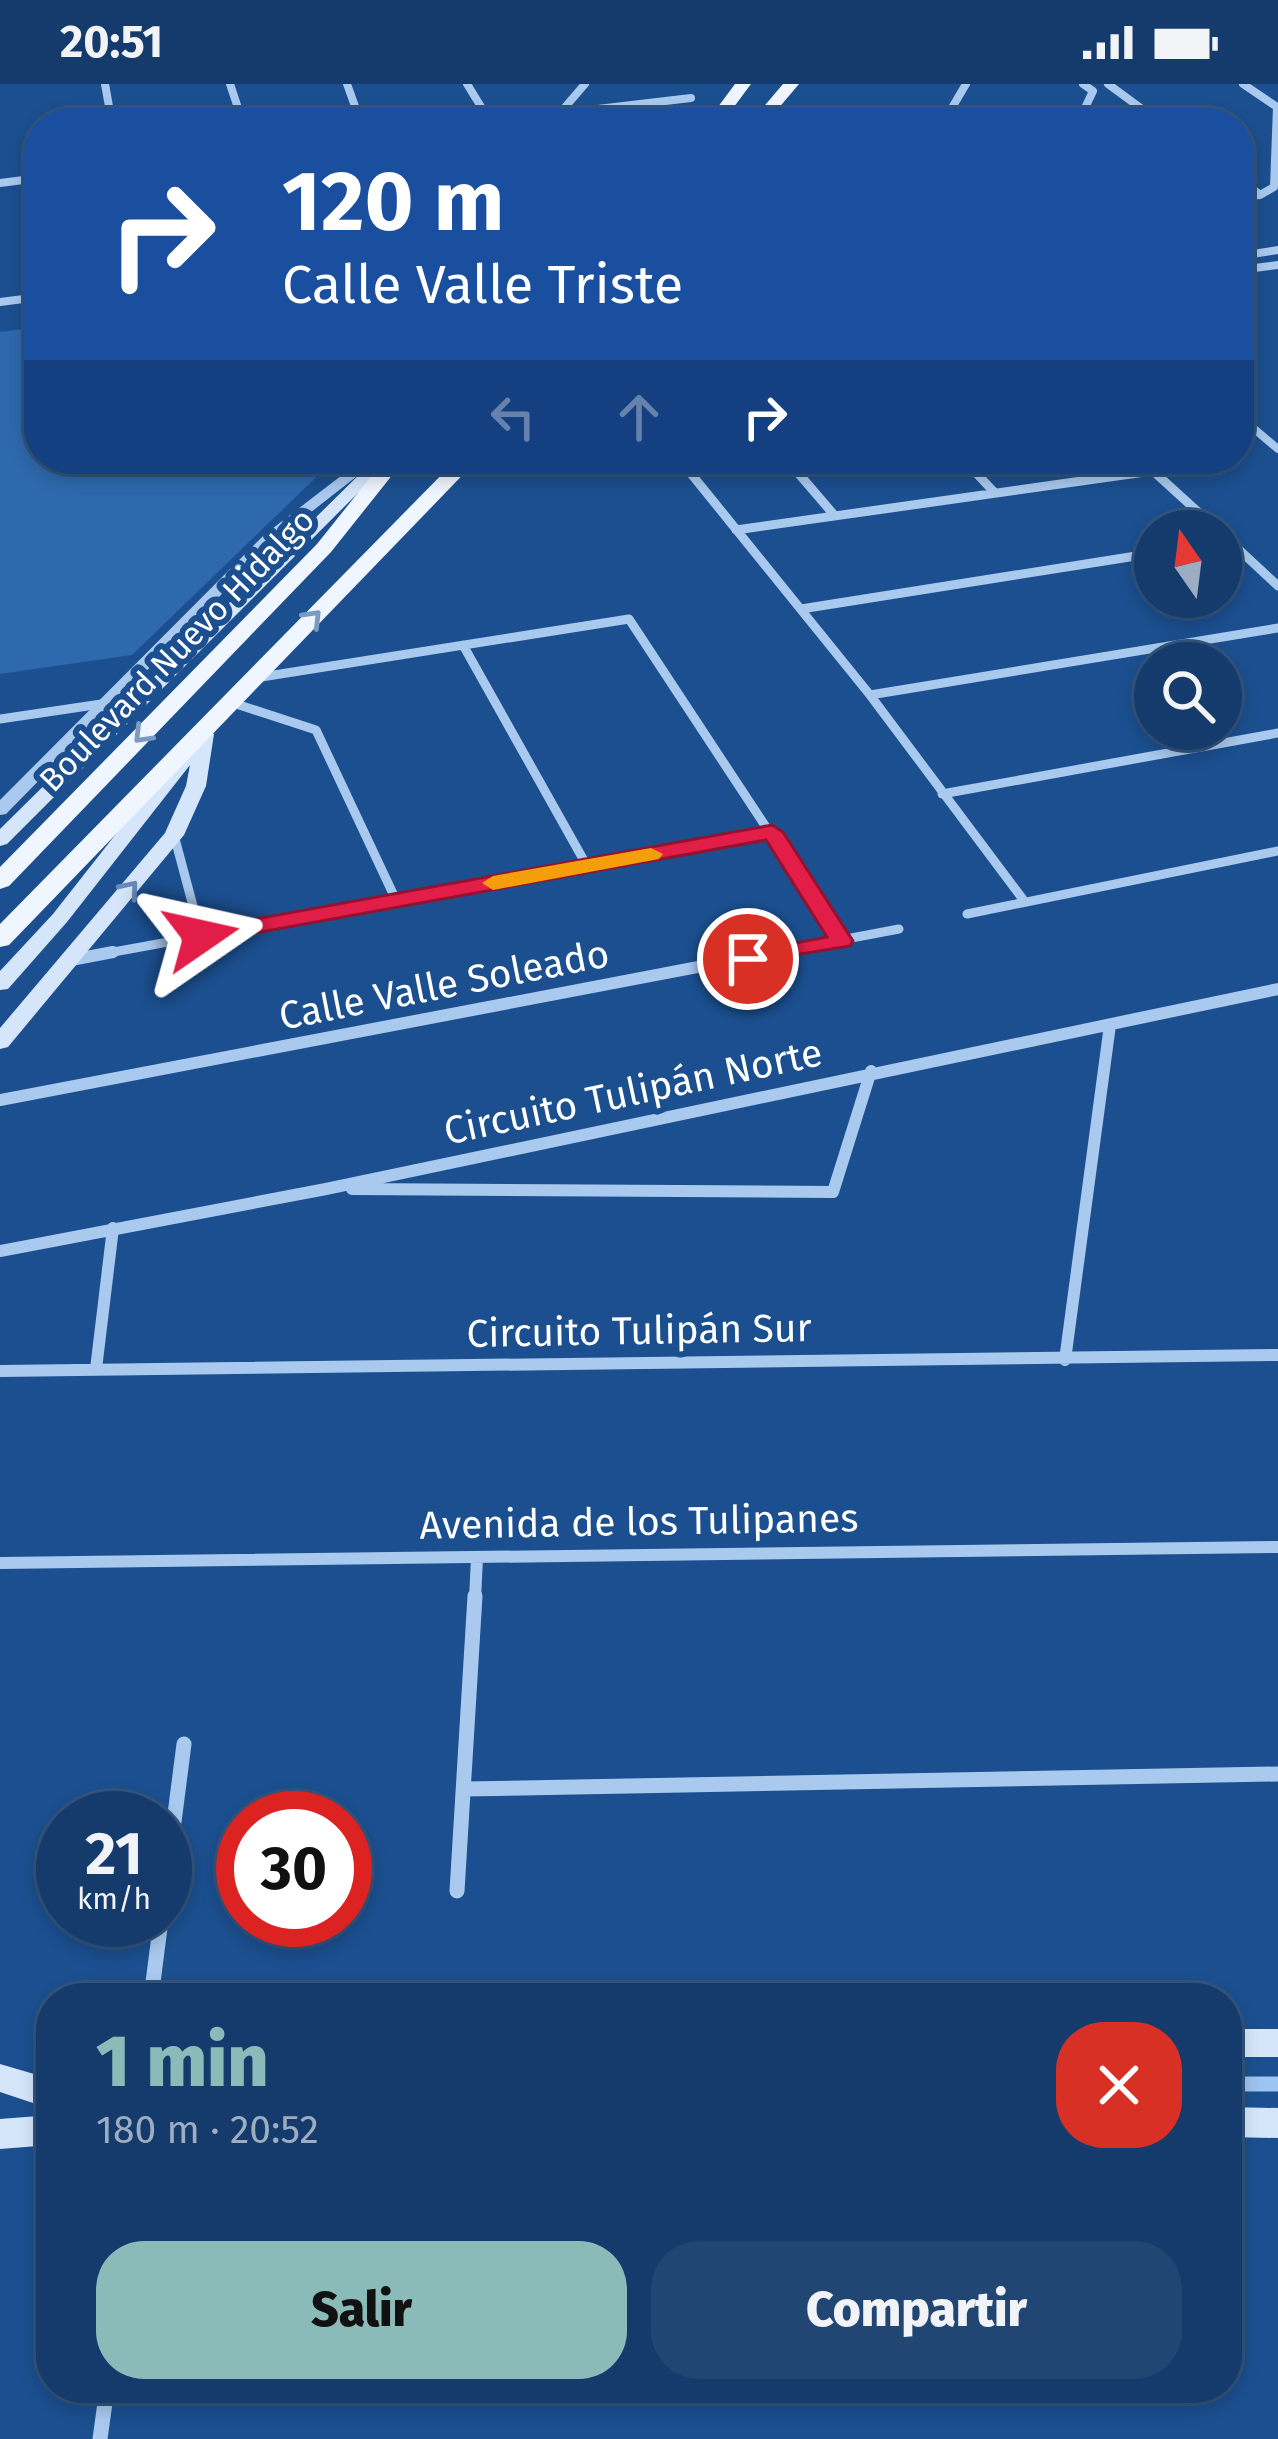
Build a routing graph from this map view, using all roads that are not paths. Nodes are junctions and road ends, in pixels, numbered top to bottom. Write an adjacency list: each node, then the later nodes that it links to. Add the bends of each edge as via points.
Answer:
1 (585, 84): 8 (street)
2 (702, 84): 7 (street)
3 (792, 84): 11 (main road)
4 (1084, 84): 12 (street, via 1093,91)
5 (1108, 84): 13 (street)
6 (1244, 84): 15 (street, via 1277,106 1274,187)
7 (691, 98): 9 (street); 10 (street)
8 (564, 108)
9 (604, 108)
10 (682, 108)
11 (771, 108)
12 (1085, 108)
13 (1140, 108)
14 (1254, 190): 15 (street)
15 (1260, 195): 16 (street)
16 (1254, 196)
17 (1254, 429): 18 (street)
18 (1278, 449)
19 (352, 474): 40 (street, Boulevard Nuevo Hidalgo, via 269,538)
20 (369, 474): 49 (main road, Boulevard Nuevo Hidalgo)
21 (382, 474): 52 (main road, Boulevard Nuevo Hidalgo, one-way to 52, via 324,548)
22 (453, 474): 38 (main road, Boulevard Nuevo Hidalgo, one-way to 22)
23 (692, 474): 31 (street)
24 (801, 474): 30 (street)
25 (977, 474): 28 (street)
26 (1129, 474): 28 (street)
27 (1155, 474): 29 (street)
28 (994, 492): 30 (street)
29 (1195, 510)
30 (836, 516): 31 (street)
31 (736, 530): 35 (street)
32 (1134, 556): 35 (street)
33 (1242, 556): 34 (street)
34 (1278, 586)
35 (801, 609): 39 (street)
36 (1278, 628): 39 (street)
37 (464, 645): 38 (street); 47 (street, via 629,619); 51 (street)
38 (256, 678): 41 (main road, Boulevard Nuevo Hidalgo)
39 (871, 695): 45 (street)
40 (108, 703): 42 (street); 46 (street, Boulevard Nuevo Hidalgo)
41 (233, 703): 44 (main road, Boulevard Nuevo Hidalgo); 53 (street, via 316,730)
42 (0, 719)
43 (1278, 733): 45 (street)
44 (205, 734): 48 (main road, via 196,786); 58 (main road, Boulevard Nuevo Hidalgo); 61 (main road, Boulevard Nuevo Hidalgo)
45 (942, 794): 54 (street)
46 (0, 810)
47 (772, 832): 51 (street); 59 (street)
48 (174, 836): 57 (street); 60 (main road, one-way to 48)
49 (0, 841)
50 (1278, 851): 54 (street)
51 (587, 866): 53 (street)
52 (0, 881)
53 (396, 900): 57 (street)
54 (1025, 902): 55 (street)
55 (967, 914)
56 (899, 929): 59 (street, Calle Valle Soleado)
57 (201, 936): 60 (street)
58 (0, 939)
59 (841, 941): 66 (street, Calle Valle Soleado)
60 (71, 960): 64 (main road)
61 (0, 984)
62 (1278, 988): 63 (street, Circuito Tulipán Norte)
63 (1111, 1025): 65 (street, Circuito Tulipán Norte); 71 (street)
64 (0, 1042)
65 (871, 1071): 67 (street, Circuito Tulipán Norte); 67 (street, via 832,1192)
66 (0, 1100)
67 (326, 1189): 68 (street, Circuito Tulipán Norte)
68 (113, 1228): 69 (street, Circuito Tulipán Norte); 72 (street)
69 (0, 1251)
70 (1278, 1355): 71 (street, Circuito Tulipán Sur)
71 (1065, 1360): 72 (street, Circuito Tulipán Sur)
72 (96, 1369): 73 (street, Circuito Tulipán Sur)
73 (0, 1371)
74 (1278, 1547): 75 (street, Avenida de los Tulipanes)
75 (477, 1558): 76 (street, Avenida de los Tulipanes); 79 (street)
76 (0, 1563)
77 (184, 1744): 80 (street)
78 (1278, 1774): 79 (street)
79 (465, 1789): 81 (street)
80 (178, 1791)
81 (458, 1891)
82 (158, 1947): 83 (street)
83 (153, 1983)
84 (1278, 2042): 85 (main road)
85 (1242, 2043)
86 (0, 2078): 87 (main road)
87 (36, 2089)
88 (1242, 2122): 89 (main road)
89 (1278, 2123)
90 (36, 2131): 91 (main road)
91 (0, 2134)
92 (105, 2403): 93 (street)
93 (100, 2439)

